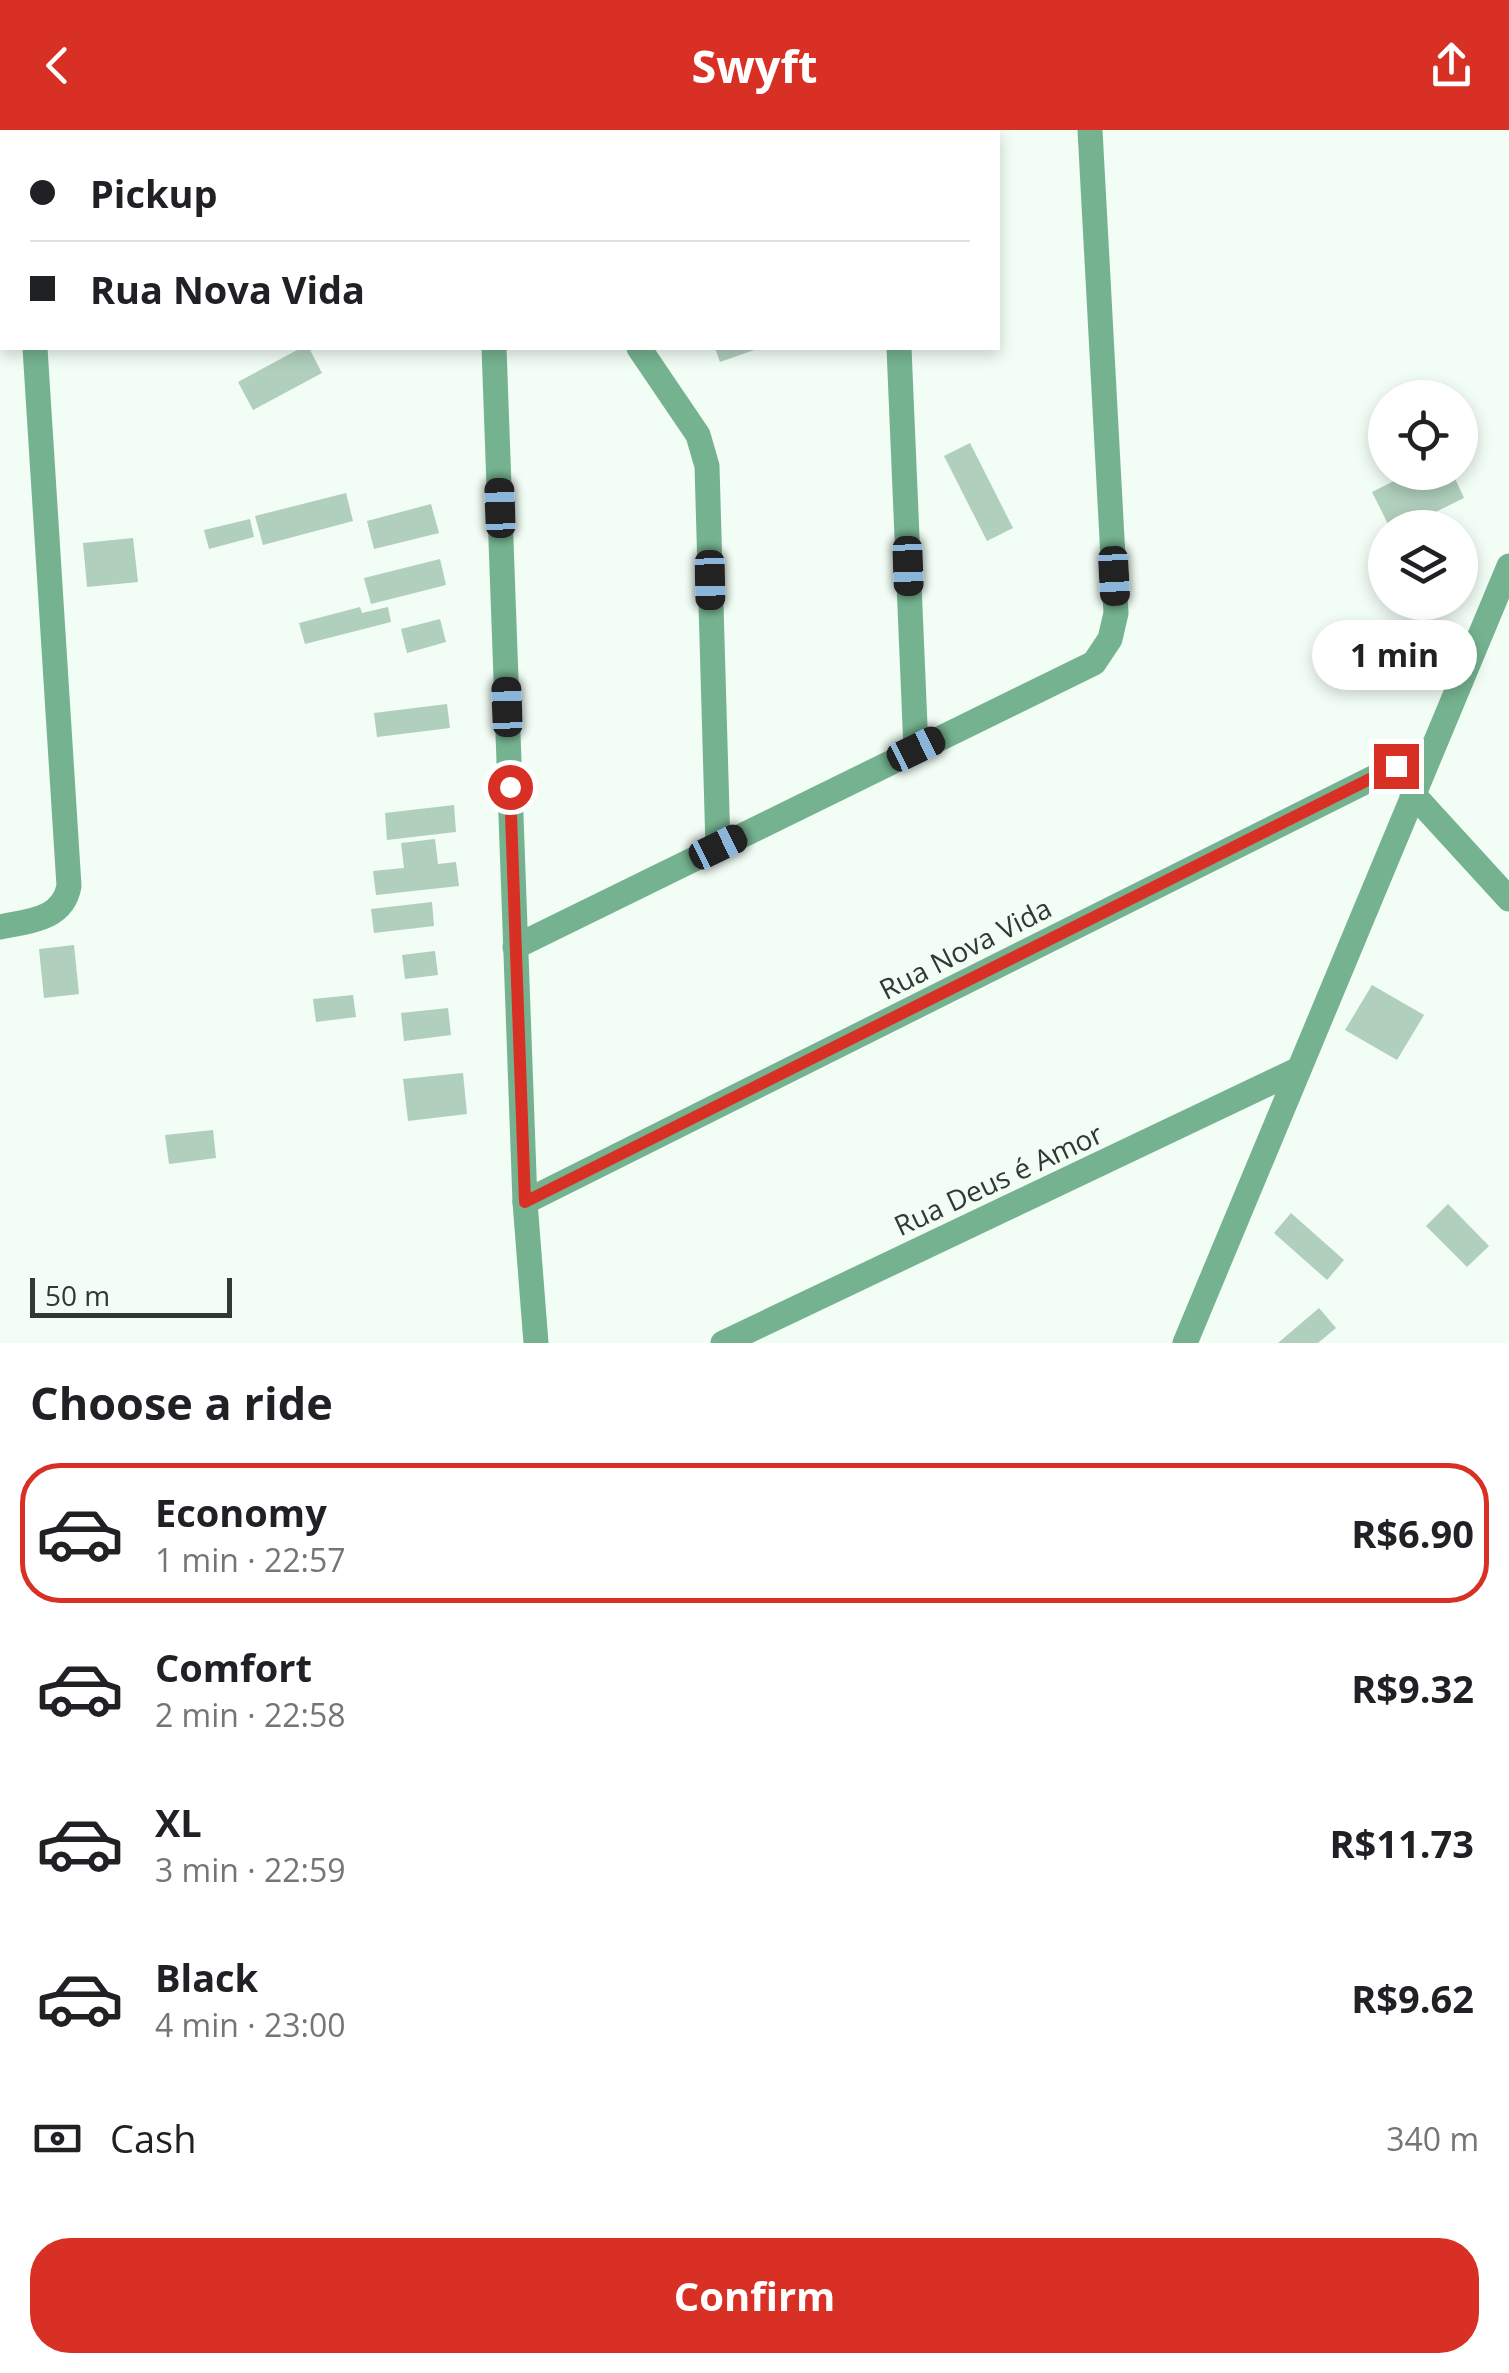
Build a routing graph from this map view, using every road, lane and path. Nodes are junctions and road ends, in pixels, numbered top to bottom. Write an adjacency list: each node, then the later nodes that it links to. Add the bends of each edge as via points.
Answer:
1 (1090, 130): 8 (street, via 1116,614 1110,640 1094,663)
2 (35, 350): 12 (street, via 69,886 62,906 50,914)
3 (494, 350): 13 (street)
4 (640, 350): 10 (street, via 698,435 707,466)
5 (899, 350): 8 (street)
6 (1509, 566): 7 (street)
7 (1431, 748): 9 (street); 15 (street, Rua Nova Vida)
8 (916, 749): 10 (street)
9 (1412, 793): 11 (street); 14 (street)
10 (718, 847): 13 (street)
11 (1509, 899)
12 (0, 927)
13 (516, 947): 15 (street)
14 (1299, 1068): 17 (street, Rua Deus é Amor); 18 (street)
15 (525, 1202): 16 (street)
16 (536, 1343)
17 (723, 1343)
18 (1185, 1343)

